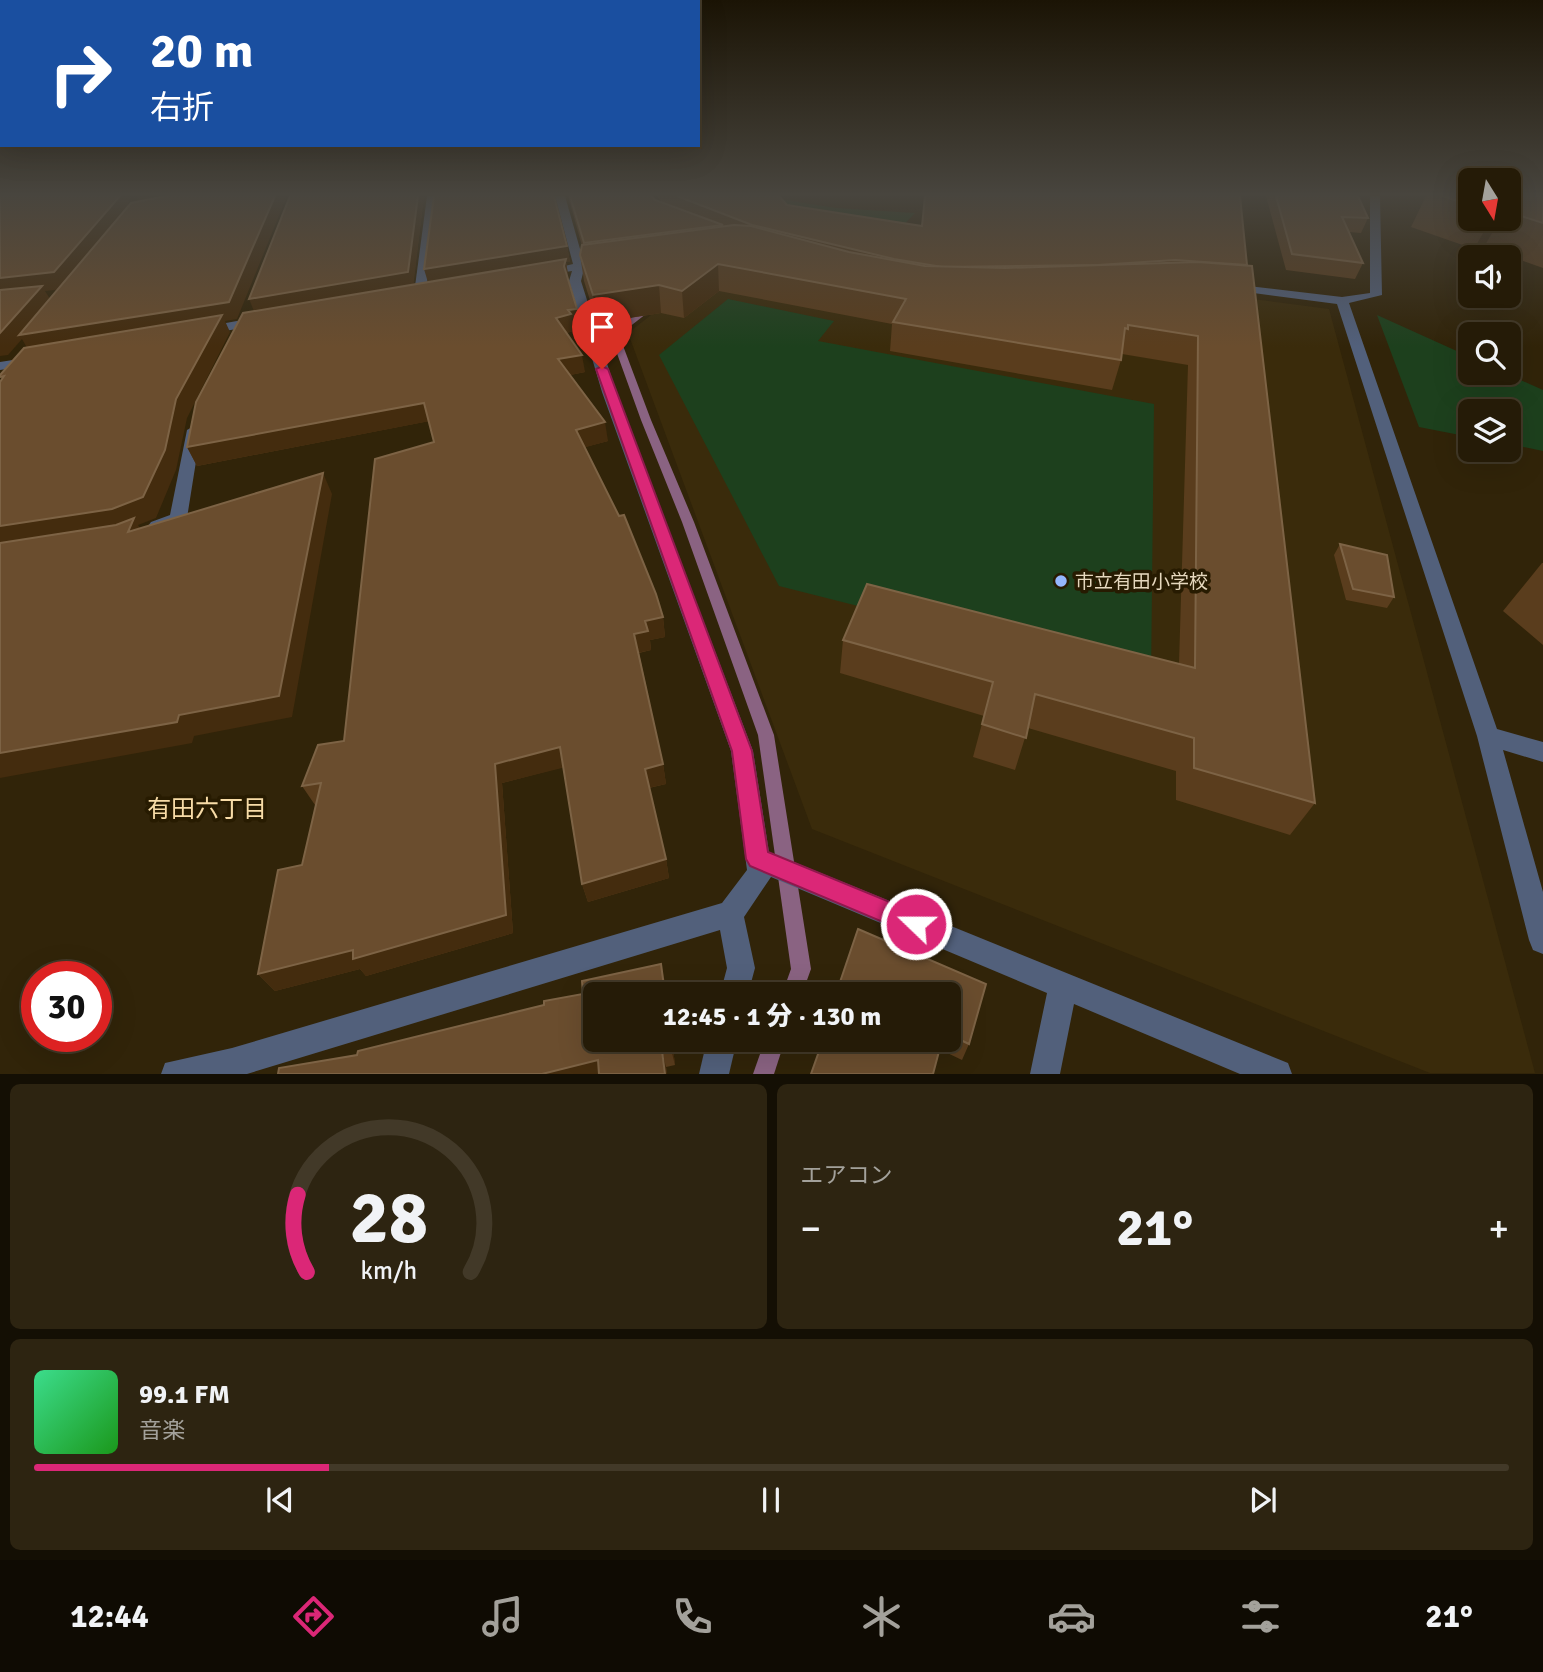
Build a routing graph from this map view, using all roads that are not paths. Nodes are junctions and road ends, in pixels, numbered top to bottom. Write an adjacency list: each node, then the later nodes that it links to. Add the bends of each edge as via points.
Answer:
1 (429, 246): 8 (street, via 426,293)
2 (574, 246): 5 (street)
3 (1376, 246): 9 (street, via 1376,295)
4 (617, 261): 5 (street)
5 (579, 266): 6 (street); 22 (street, via 575,281 609,391 742,751)
6 (527, 275)
7 (1221, 286): 9 (street)
8 (406, 296)
9 (1342, 301): 20 (street)
10 (246, 318): 11 (street); 12 (street); 14 (street)
11 (271, 319)
12 (189, 334)
13 (28, 344): 16 (street)
14 (232, 348)
15 (52, 357): 16 (street)
16 (6, 365): 17 (street)
17 (0, 376)
18 (196, 419): 19 (street, via 178,518)
19 (141, 532)
20 (1488, 736): 21 (street); 24 (street)
21 (1543, 752)
22 (758, 859): 23 (street, via 760,873); 26 (street)
23 (730, 914): 25 (street, via 741,968); 28 (street, via 232,1063)
24 (1543, 940)
25 (737, 982)
26 (1063, 985): 30 (street); 31 (street)
27 (719, 1052): 29 (street)
28 (176, 1073)
29 (714, 1073)
30 (1045, 1073)
31 (1277, 1073)

